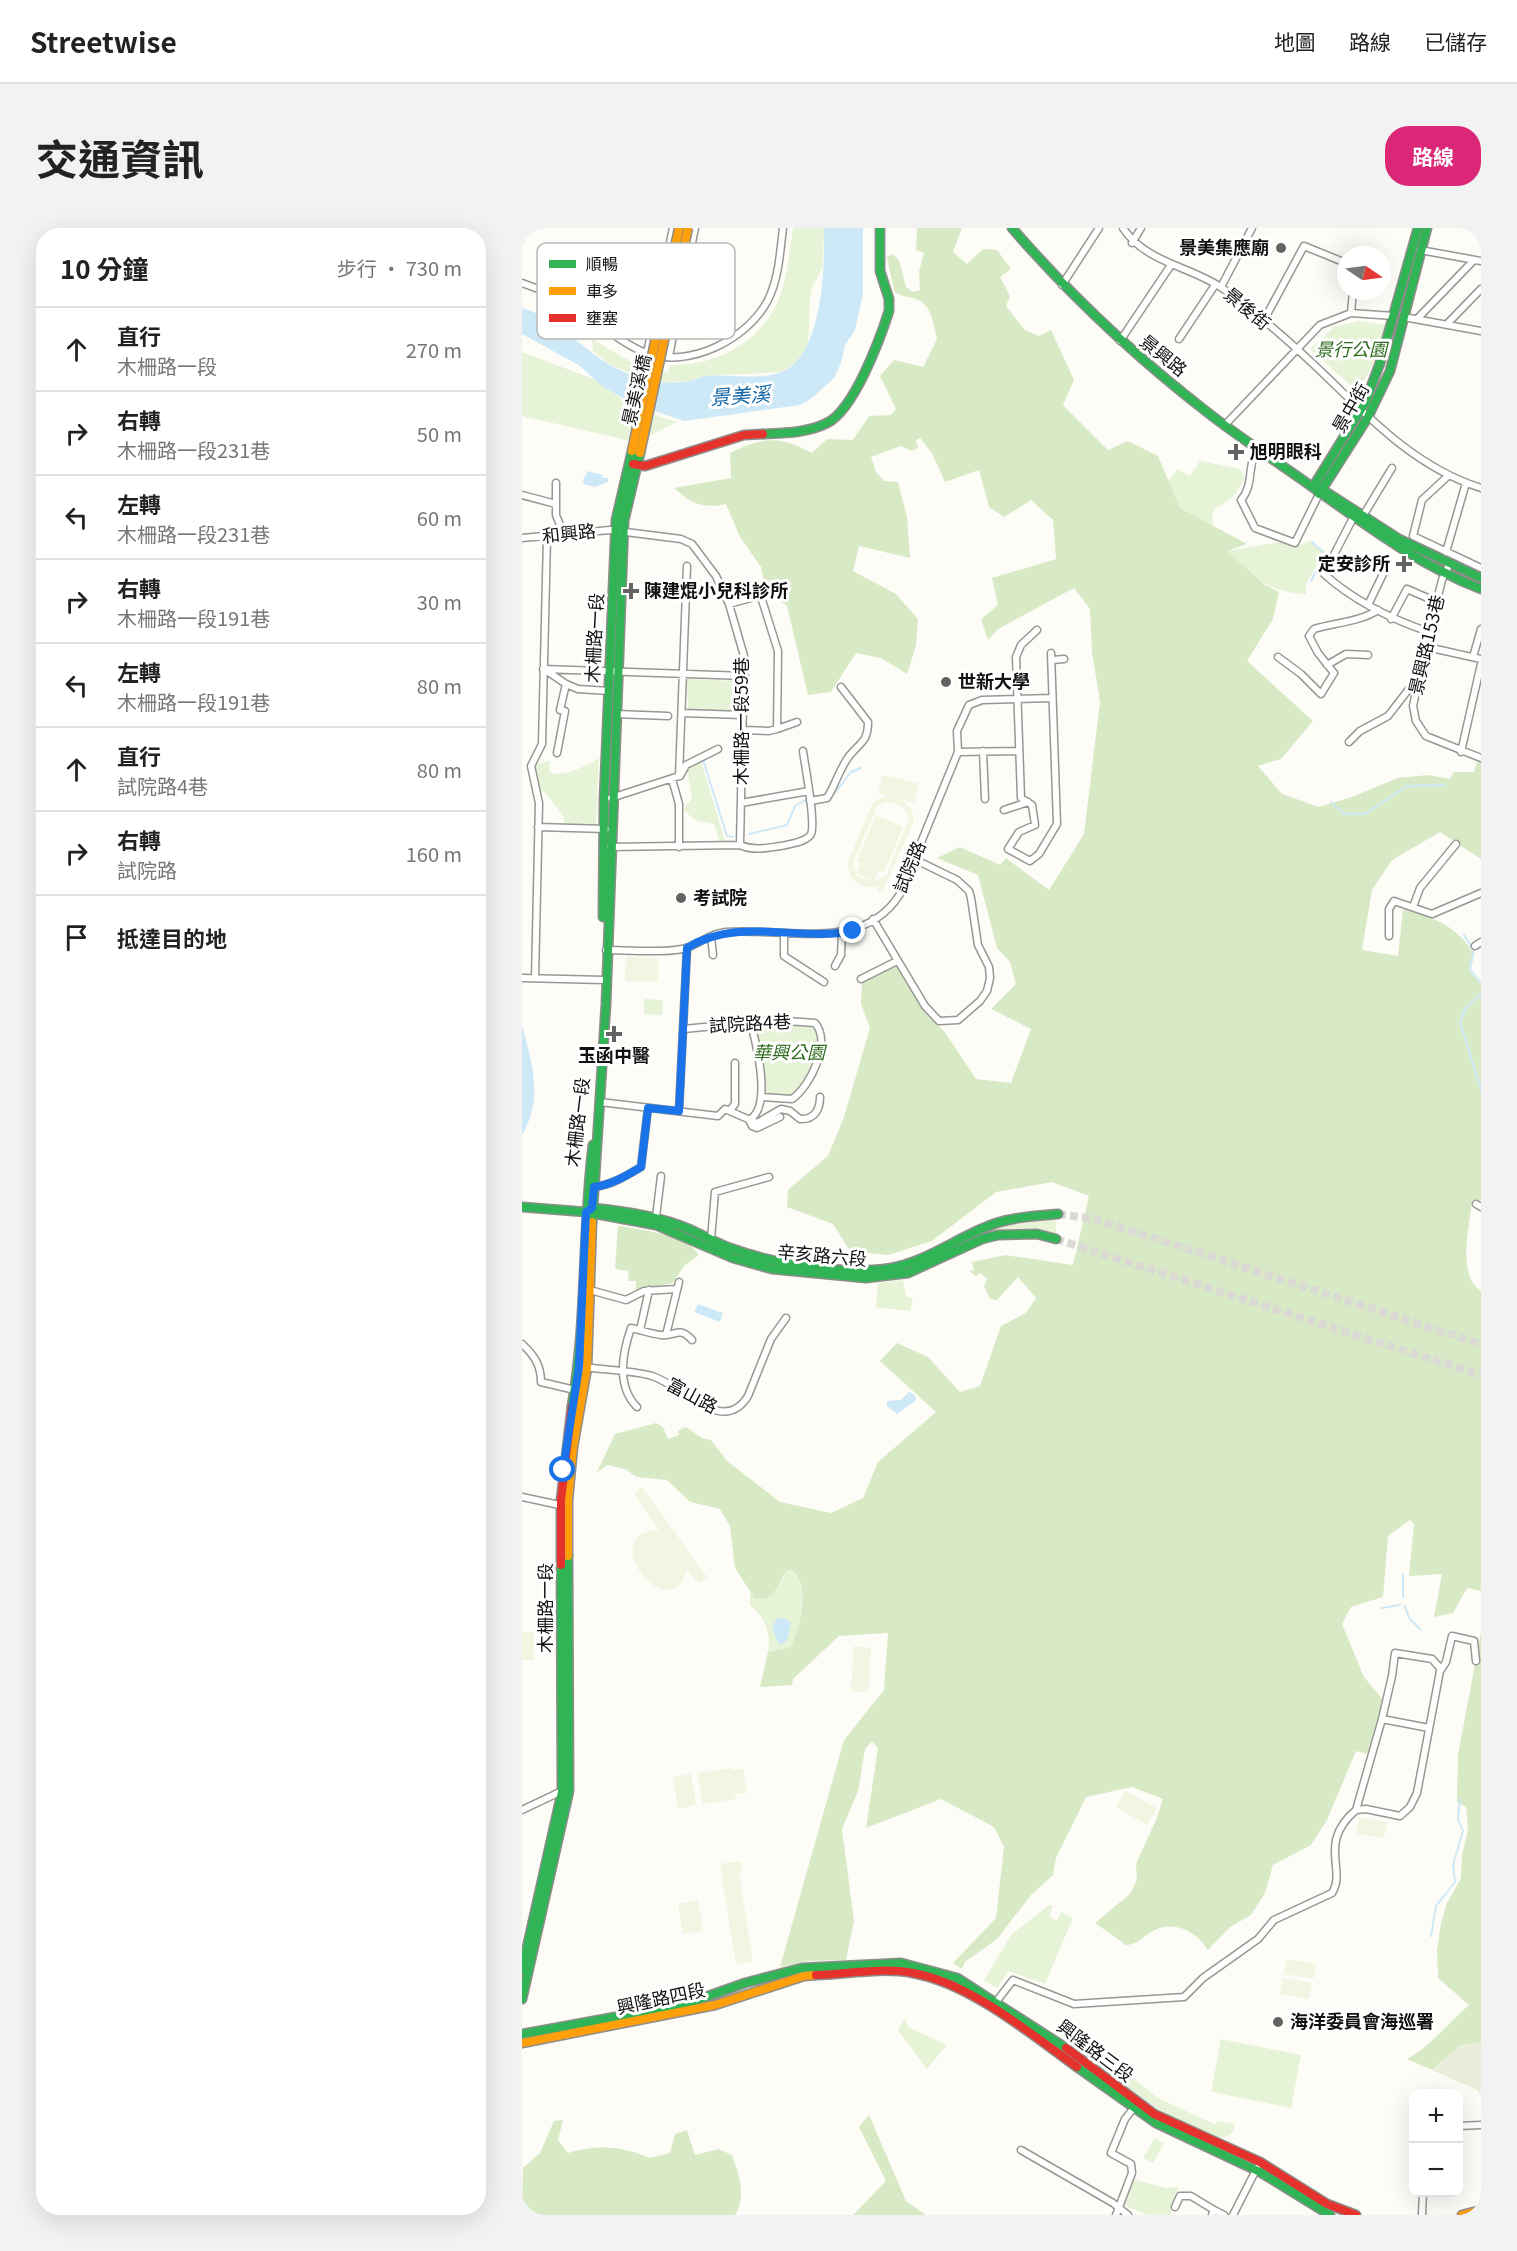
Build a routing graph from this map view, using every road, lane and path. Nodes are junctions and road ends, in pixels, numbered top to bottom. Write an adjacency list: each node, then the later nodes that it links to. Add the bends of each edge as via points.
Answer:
1 (673, 228): 14 (street)
2 (679, 228): 15 (main road, 景美溪橋, bridge)
3 (688, 228): 16 (main road, 景美溪橋, bridge)
4 (695, 228): 17 (street)
5 (783, 228): 36 (street, via 776,277 768,300 754,320)
6 (880, 228): 53 (main road, via 880,271 889,311 858,385 834,419 800,432 744,435 645,466)
7 (1099, 228): 24 (street)
8 (1122, 228): 18 (street, 景後街)
9 (1141, 228): 18 (street)
10 (1252, 228): 25 (street)
11 (1418, 228): 19 (main road, 景中街)
12 (1427, 228): 19 (main road, 景中街)
13 (1016, 230): 24 (main road, 景興路)
14 (670, 243)
15 (676, 243)
16 (685, 243)
17 (692, 243)
18 (1132, 243): 22 (street, 景後街)
19 (1416, 250): 21 (street); 30 (main road, 景中街); 31 (main road, 景中街)
20 (1337, 259): 33 (street, via 1304,246)
21 (1477, 260): 32 (street)
22 (1171, 265): 25 (street, 景後街); 44 (street)
23 (522, 283): 26 (street)
24 (1062, 285): 44 (main road, 景興路)
25 (1218, 286): 33 (street, 景後街); 43 (street)
26 (537, 289)
27 (1481, 289): 34 (street)
28 (1352, 300): 29 (street)
29 (1351, 313): 30 (street); 45 (street, via 1320,325)
30 (1394, 316): 48 (main road, 景中街)
31 (1404, 317): 32 (street); 49 (main road, 景中街, via 1395,358)
32 (1417, 319): 34 (street)
33 (1263, 322): 45 (street, 景後街)
34 (1447, 324): 35 (street)
35 (1481, 331)
36 (735, 334)
37 (625, 339): 46 (street)
38 (650, 339): 46 (street)
39 (658, 339): 52 (main road, 景美溪橋, bridge)
40 (662, 339): 52 (main road, 景美溪橋, bridge)
41 (672, 339): 47 (street)
42 (729, 339): 47 (street, via 698,353)
43 (1179, 339)
44 (1120, 341): 50 (main road, 景興路)
45 (1295, 350): 48 (street, 景後街); 50 (street)
46 (647, 353): 47 (street)
47 (669, 356)
48 (1360, 410): 49 (street, 景後街); 59 (main road, 景中街)
49 (1368, 417): 55 (street, 景後街, via 1417,457); 59 (main road, 景中街)
50 (1224, 426): 51 (main road, 景興路)
51 (1256, 451): 59 (main road, 景興路); 59 (street, via 1249,491 1241,500 1255,528 1294,543)
52 (636, 452): 53 (main road, 木柵路一段)
53 (633, 465): 64 (main road, 木柵路一段)
54 (1392, 468): 62 (street)
55 (1448, 476): 57 (street, 景後街); 68 (street, via 1422,500 1413,536)
56 (556, 483): 61 (street)
57 (1466, 483): 58 (street, 景後街); 68 (street)
58 (1481, 488)
59 (1318, 490): 62 (main road, 景興路); 63 (main road, 景興路)
60 (522, 495): 61 (street)
61 (556, 504): 65 (street)
62 (1364, 516): 69 (main road, 景興路)
63 (1353, 518): 73 (main road, 景興路); 78 (street, via 1324,574)
64 (620, 530): 65 (street, 和興路); 77 (street, 木柵路一段59巷, via 692,544 716,576); 93 (main road, 木柵路一段)
65 (564, 535): 67 (street, 和興路)
66 (522, 538): 67 (street, 和興路)
67 (547, 538): 92 (street)
68 (1446, 552): 71 (street)
69 (1449, 565): 73 (street, 景興路153巷); 74 (main road, 景興路)
70 (687, 566): 94 (street)
71 (1481, 568)
72 (1384, 572): 78 (street)
73 (1444, 575): 75 (main road, 景興路); 76 (street, 景興路153巷)
74 (1481, 579)
75 (1481, 589)
76 (1437, 602): 80 (street, 景興路153巷, via 1407,589); 83 (street, 景興路153巷)
77 (729, 604): 96 (street, 木柵路一段59巷, via 744,656); 107 (street, via 758,596 762,600 778,651)
78 (1368, 605): 79 (street)
79 (1378, 610): 80 (street); 91 (street, via 1367,618 1314,629 1309,636)
80 (1391, 619): 83 (street)
81 (1481, 629): 87 (street)
82 (1037, 630): 100 (street, via 1021,645 1016,657)
83 (1429, 632): 84 (street, 景興路153巷)
84 (1427, 647): 87 (street); 95 (street, 景興路153巷)
85 (1368, 655): 91 (street, via 1346,654)
86 (1278, 657): 91 (street, via 1321,694 1334,673)
87 (1473, 657): 89 (street)
88 (1064, 659): 101 (street, via 1051,657)
89 (1481, 659)
90 (1481, 664): 115 (street)
91 (1327, 665)
92 (543, 669): 93 (street); 97 (street); 126 (street, via 542,744 531,766 539,803)
93 (614, 672): 94 (street); 99 (main road, 木柵路一段); 103 (main road, 木柵路一段)
94 (683, 675): 96 (street); 102 (street)
95 (1419, 675): 109 (street, via 1388,716 1360,731); 115 (street, 景興路153巷, via 1413,706 1416,721 1426,736)
96 (745, 676): 104 (street, 木柵路一段59巷)
97 (566, 684): 99 (street, via 578,689); 116 (street, via 560,710 566,711)
98 (841, 687): 122 (street, via 868,722 867,736 864,744 851,754 827,798)
99 (609, 691): 120 (main road, 木柵路一段)
100 (1016, 698): 101 (street); 112 (street); 113 (street, 試院路, via 982,700 969,705 957,731)
101 (1052, 698): 123 (street, via 1057,824 1039,854 1030,861 1008,849 1019,832 1035,825)
102 (682, 713): 104 (street); 118 (street)
103 (616, 714): 105 (street); 120 (main road, 木柵路一段)
104 (743, 715): 108 (street, 木柵路一段59巷)
105 (668, 716)
106 (797, 722): 107 (street)
107 (777, 729): 108 (street)
108 (743, 730): 124 (street, 木柵路一段59巷)
109 (1349, 742)
110 (718, 749): 118 (street, via 686,765)
111 (803, 751): 119 (street)
112 (1019, 751): 114 (street); 123 (street, via 1021,798)
113 (958, 752): 114 (street); 132 (street, 試院路)
114 (984, 752): 121 (street)
115 (1461, 752): 117 (street, 景興路153巷)
116 (557, 753)
117 (1481, 758)
118 (676, 778): 120 (street); 131 (street)
119 (809, 791): 122 (street); 124 (street)
120 (608, 799): 127 (main road, 木柵路一段)
121 (985, 799)
122 (810, 801): 129 (street, via 811,831 807,838 759,849)
123 (1028, 802): 125 (street)
124 (741, 803): 129 (street, 木柵路一段59巷)
125 (1004, 810)
126 (538, 827): 127 (street); 146 (street)
127 (608, 829): 130 (main road, 木柵路一段)
128 (1456, 844): 134 (street, via 1420,888)
129 (740, 845): 131 (street)
130 (607, 847): 131 (street); 141 (main road, 木柵路一段, via 602,896)
131 (679, 847)
132 (914, 859): 135 (street, 試院路, via 895,902); 143 (street, via 957,880 969,891 978,945 990,978 984,996 958,1020 946,1022 933,1017)
133 (1481, 892): 134 (street, via 1432,914)
134 (1413, 907): 139 (street, via 1391,903)
135 (873, 919): 137 (street, 試院路); 143 (street)
136 (784, 933): 137 (street, 試院路); 138 (street, 試院路, via 723,932); 149 (street, via 784,956)
137 (842, 933): 144 (street, via 841,955)
138 (711, 936): 140 (street, 試院路); 142 (street)
139 (1389, 936)
140 (687, 948): 141 (street, 試院路); 151 (street, 試院路4巷)
141 (607, 950): 148 (main road, 木柵路一段); 155 (main road, 木柵路一段)
142 (713, 955)
143 (897, 961): 147 (street)
144 (835, 966)
145 (522, 978): 146 (street)
146 (535, 978): 148 (street)
147 (861, 979)
148 (604, 981): 155 (main road, 木柵路一段)
149 (824, 982)
150 (751, 1023): 151 (street, 試院路4巷); 154 (street, via 759,1054); 154 (street, 試院路4巷, via 773,1020 815,1023 819,1027 821,1050 817,1063 798,1095 785,1100)
151 (684, 1029): 158 (street)
152 (735, 1063): 157 (street, via 735,1104)
153 (820, 1096): 160 (street, via 816,1113 808,1119 781,1109 758,1123)
154 (761, 1097): 160 (street, via 759,1111)
155 (600, 1102): 156 (street); 163 (main road, 木柵路一段); 165 (main road, 木柵路一段, via 589,1162)
156 (648, 1108): 158 (street); 163 (street, via 641,1167 610,1185)
157 (730, 1110): 158 (street, via 725,1109 718,1116); 160 (street)
158 (679, 1111)
159 (780, 1117): 160 (street, via 757,1128)
160 (749, 1120)
161 (661, 1176): 167 (street)
162 (770, 1177): 168 (street, via 715,1192)
163 (594, 1187): 165 (main road, 木柵路一段)
164 (522, 1207): 165 (main road)
165 (590, 1211): 167 (main road, 辛亥路六段); 169 (main road, 辛亥路六段, via 669,1229 753,1264 866,1278 908,1273 998,1235 1037,1234); 172 (main road, 木柵路一段); 179 (main road, 木柵路一段)
166 (1058, 1214): 168 (main road, 辛亥路六段, via 1002,1221 927,1258 876,1270 769,1260)
167 (656, 1217): 168 (main road, 辛亥路六段)
168 (711, 1239)
169 (1056, 1239)
170 (679, 1282): 171 (street)
171 (677, 1289): 173 (street); 176 (street)
172 (590, 1290): 173 (street, via 626,1300); 179 (main road, 木柵路一段)
173 (649, 1290): 175 (street)
174 (786, 1318): 180 (street, 富山路, via 771,1339 744,1404 728,1413 715,1411 653,1376)
175 (640, 1330): 176 (street); 180 (street, via 631,1328)
176 (666, 1335): 177 (street, via 676,1331)
177 (692, 1340)
178 (522, 1344): 181 (street, via 534,1355 541,1382)
179 (583, 1367): 180 (street, 富山路); 181 (main road, 木柵路一段); 184 (main road, 木柵路一段)
180 (622, 1372): 182 (street, via 629,1399)
181 (575, 1390): 184 (main road, 木柵路一段, via 563,1470)
182 (637, 1407)
183 (522, 1497): 184 (street)
184 (565, 1506): 189 (main road, 木柵路一段)
185 (1476, 1661): 186 (street, via 1474,1641 1452,1636)
186 (1440, 1671): 187 (street, via 1436,1661 1395,1653); 188 (street)
187 (1382, 1719): 188 (street); 191 (street)
188 (1429, 1728): 191 (street, via 1417,1793 1406,1812 1396,1816)
189 (566, 1789): 190 (street); 192 (main road); 194 (main road, via 560,1841)
190 (522, 1810)
191 (1356, 1810): 195 (street, via 1334,1842 1332,1893 1274,1920 1258,1939 1203,1978 1184,1997 1074,2004 1013,1980)
192 (522, 1970)
193 (803, 1972): 195 (main road, 興隆路三段, via 901,1963 957,1978); 196 (main road, 興隆路三段, via 915,1973 956,1988); 197 (main road, 興隆路四段, via 746,1983 686,2004); 198 (main road, 興隆路四段, via 716,2005)
194 (522, 1999)
195 (998, 2002): 196 (street); 203 (main road, 興隆路三段, via 1154,2114)
196 (984, 2004): 199 (main road, 興隆路三段, via 1069,2060)
197 (522, 2034)
198 (522, 2043)
199 (1133, 2109): 203 (main road, 興隆路三段, via 1164,2128); 206 (street, via 1111,2152 1131,2164 1132,2173)
200 (1481, 2125): 201 (street)
201 (1463, 2126)
202 (1021, 2150): 206 (street)
203 (1258, 2166): 208 (main road, 興隆路三段); 215 (street)
204 (1423, 2197): 217 (street)
205 (1175, 2207): 210 (street, via 1180,2196 1191,2196)
206 (1119, 2208): 212 (street); 213 (street)
207 (1481, 2210): 218 (main road)
208 (1325, 2211): 216 (main road, 興隆路三段)
209 (522, 2213): 211 (street)
210 (1213, 2213): 214 (street)
211 (526, 2215)
212 (1116, 2215)
213 (1128, 2215)
214 (1224, 2215)
215 (1233, 2215)
216 (1356, 2215)
217 (1422, 2215)
218 (1462, 2215)

